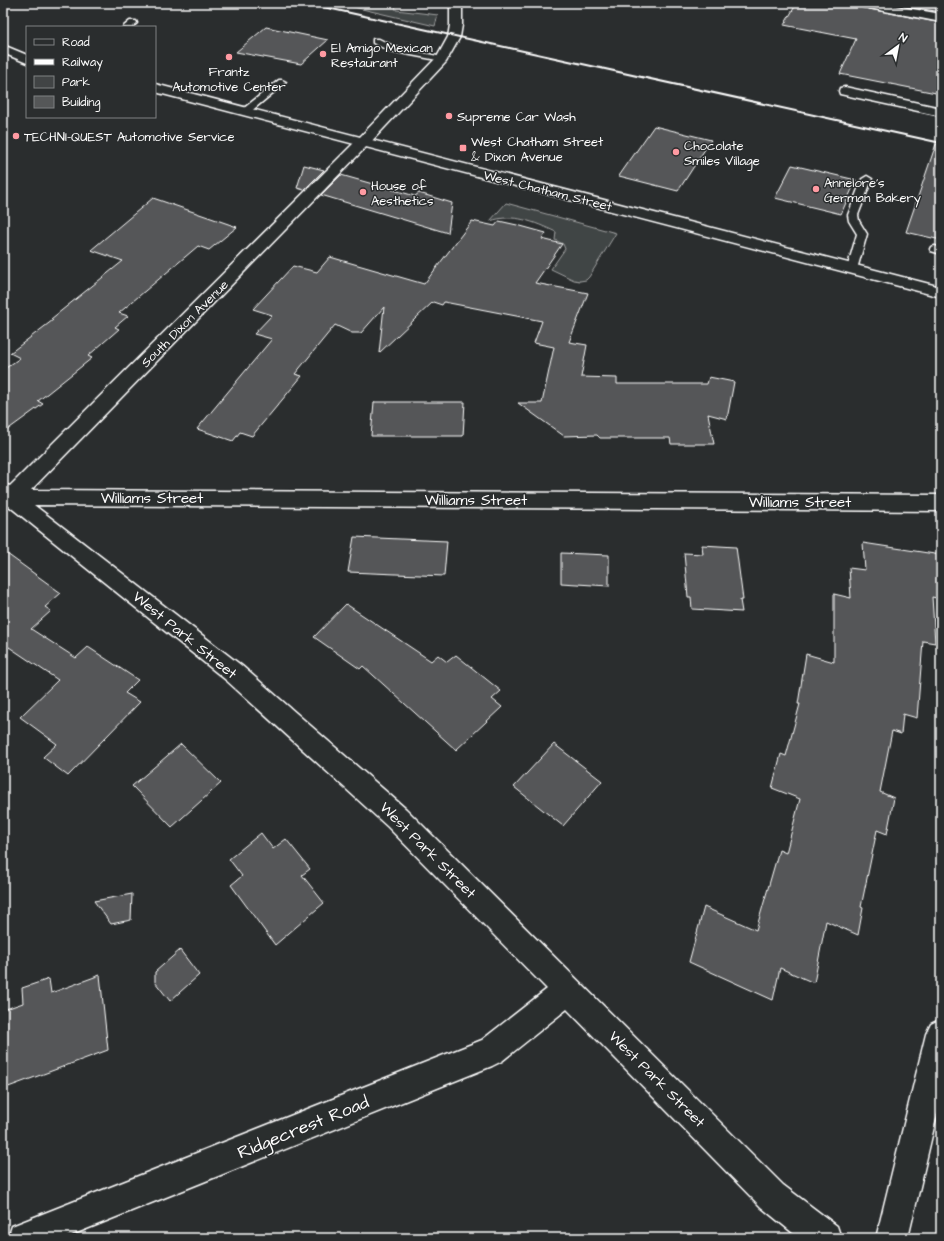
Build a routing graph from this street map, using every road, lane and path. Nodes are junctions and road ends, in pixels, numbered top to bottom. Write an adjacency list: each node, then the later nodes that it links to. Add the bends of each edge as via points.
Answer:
1 (456, 3): 7 (street, South Dixon Avenue, via 454,37)
2 (859, 3): 3 (street)
3 (941, 18)
4 (376, 41): 7 (lane, via 393,49)
5 (3, 49): 8 (street)
6 (3, 58): 9 (street)
7 (442, 58): 15 (street, South Dixon Avenue)
8 (26, 59)
9 (26, 59)
10 (282, 82): 13 (lane)
11 (156, 88): 13 (street, West Chatham Street)
12 (845, 91): 14 (street)
13 (246, 111): 15 (street, West Chatham Street)
14 (941, 112)
15 (363, 142): 17 (street, West Chatham Street); 19 (street, South Dixon Avenue)
16 (867, 179): 17 (lane, via 853,215 853,220 862,234)
17 (852, 269): 18 (street, West Chatham Street)
18 (941, 292)
19 (6, 496): 20 (street, Williams Street); 21 (street, West Park Street, via 234,673 397,818)
20 (941, 503)
21 (568, 990): 23 (street, Ridgecrest Road, via 492,1051); 24 (street, West Park Street, via 772,1196)
22 (941, 1034): 25 (street)
23 (24, 1238)
24 (826, 1238)
25 (892, 1238)

